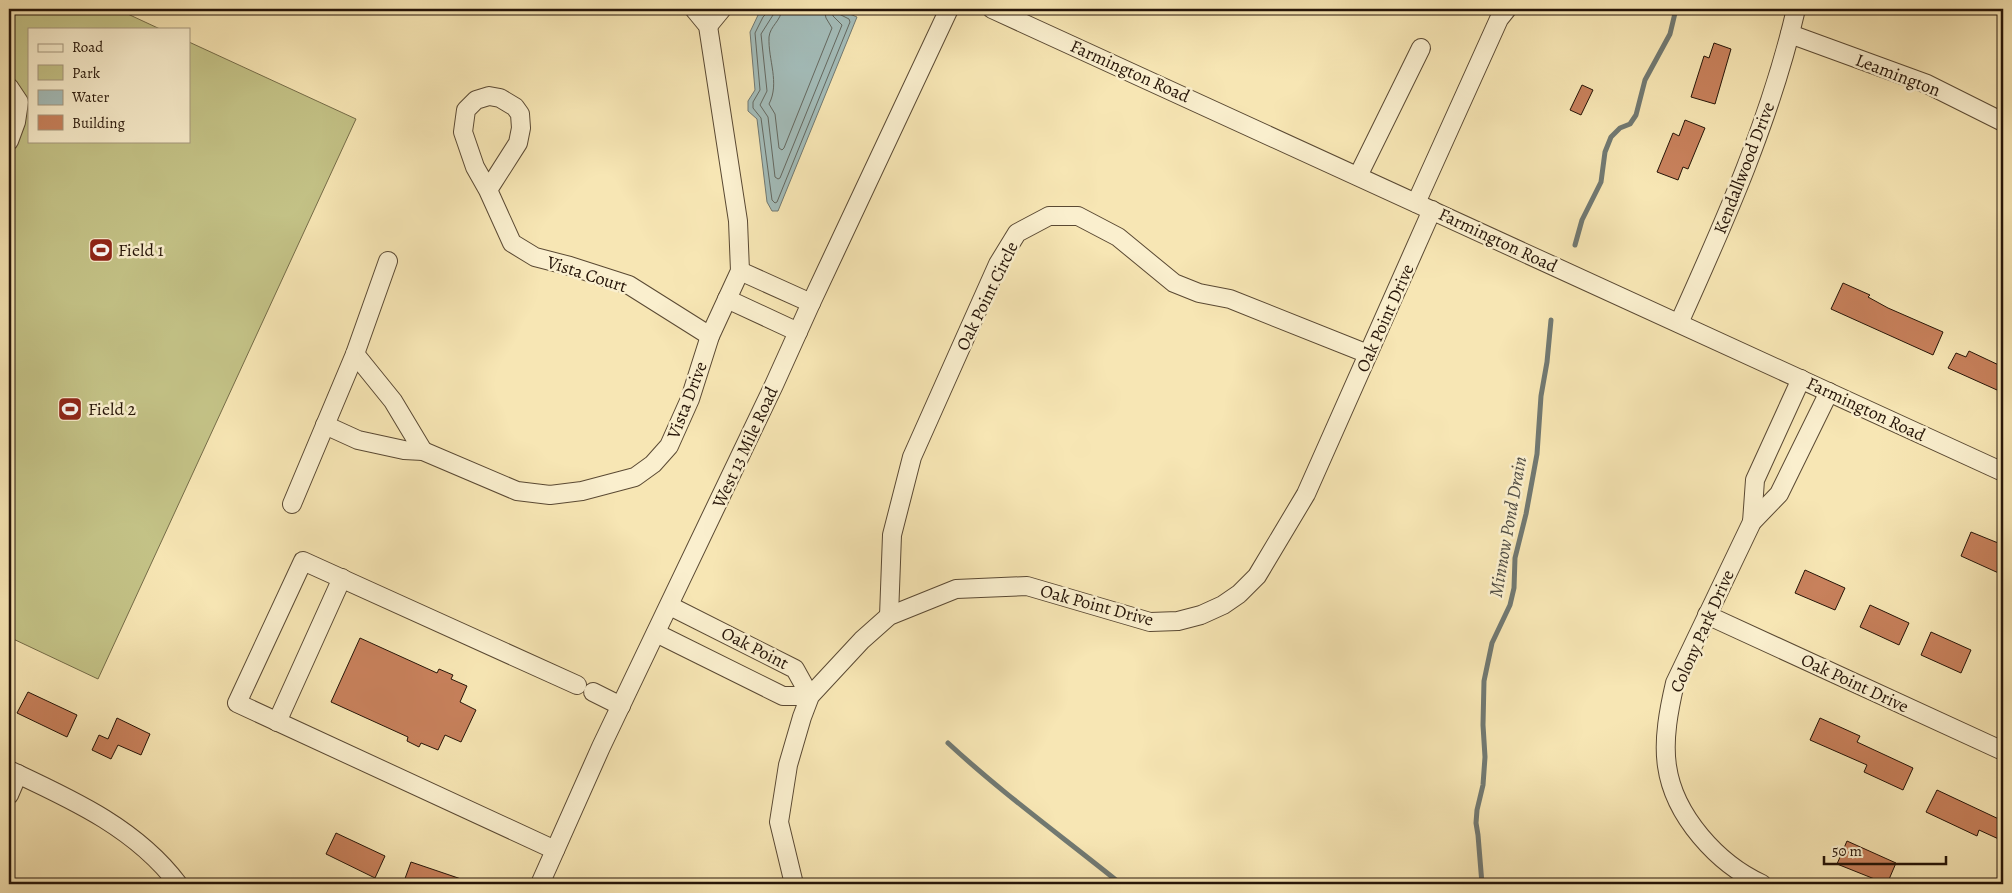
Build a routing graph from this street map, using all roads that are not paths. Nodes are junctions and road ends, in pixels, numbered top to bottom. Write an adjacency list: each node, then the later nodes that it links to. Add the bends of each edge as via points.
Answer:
1 (694, 9): 7 (street)
2 (722, 9): 7 (street)
3 (949, 9): 20 (street, West 13 Mile Road)
4 (992, 9): 13 (street, Farmington Road)
5 (1507, 9): 15 (street, via 1499,19)
6 (1796, 9): 8 (street, Kendallwood Drive)
7 (708, 26): 18 (street, Vista Drive, via 738,221)
8 (1790, 34): 11 (street, Leamington, via 1927,84); 21 (street, Kendallwood Drive, via 1776,85 1736,196)
9 (1420, 48): 13 (street)
10 (9, 87): 12 (street, via 19,102)
11 (2003, 122)
12 (9, 142)
13 (1358, 176): 15 (street, Farmington Road)
14 (488, 190): 14 (street, Vista Court, via 518,143 521,128 520,114 515,107 500,98 488,96 476,100 466,110 463,132 474,167); 23 (street, Vista Court, via 512,243 535,257 629,285)
15 (1416, 203): 16 (street, Farmington Road)
16 (1432, 210): 21 (street, Farmington Road); 25 (street, Oak Point Drive)
17 (388, 261): 24 (street)
18 (740, 271): 19 (street, Vista Drive); 20 (street)
19 (727, 299): 22 (street); 23 (street, Vista Drive)
20 (811, 303): 22 (street, West 13 Mile Road)
21 (1679, 323): 26 (street, Farmington Road)
22 (798, 332): 34 (street, West 13 Mile Road)
23 (710, 336): 29 (street, Vista Drive, via 690,399 669,446 653,464 635,477 582,491 550,495 517,491)
24 (355, 354): 28 (street); 29 (street, via 394,401)
25 (1368, 354): 36 (street, Oak Point Drive, via 1306,494 1257,576 1223,605 1178,621 1150,622 1027,586 956,589); 36 (street, Oak Point Circle, via 1230,299 1199,293 1174,283 1118,237 1078,216 1049,216 1017,233 998,264 912,457 892,535)
26 (1801, 379): 27 (street, Farmington Road); 32 (street, Colony Park Drive, via 1755,480)
27 (1829, 392): 30 (street, Farmington Road); 32 (street, Colony Park Drive, via 1779,494)
28 (325, 425): 29 (street, Vista Drive, via 358,440); 31 (street)
29 (423, 451)
30 (2003, 472)
31 (292, 504)
32 (1752, 522): 35 (street, Colony Park Drive)
33 (342, 578): 39 (street); 40 (street); 40 (street, via 303,560 237,703)
34 (670, 606): 37 (street, West 13 Mile Road); 38 (street, Oak Point, via 795,669)
35 (1707, 615): 41 (street, Oak Point Drive); 48 (street, Colony Park Drive, via 1676,683 1669,709 1667,766 1676,797 1701,838 1722,859)
36 (889, 616): 38 (street, Oak Point Drive)
37 (656, 633): 38 (street, Oak Point, via 783,696); 39 (street, West 13 Mile Road)
38 (810, 696): 47 (street, Oak Point Drive, via 788,765 780,822)
39 (621, 706): 44 (street, West 13 Mile Road)
40 (277, 722): 44 (street)
41 (2003, 751)
42 (13, 772): 43 (street); 45 (street, via 73,800 125,831)
43 (9, 794)
44 (555, 850): 46 (street, West 13 Mile Road)
45 (178, 884)
46 (540, 884)
47 (794, 884)
48 (1762, 884)

